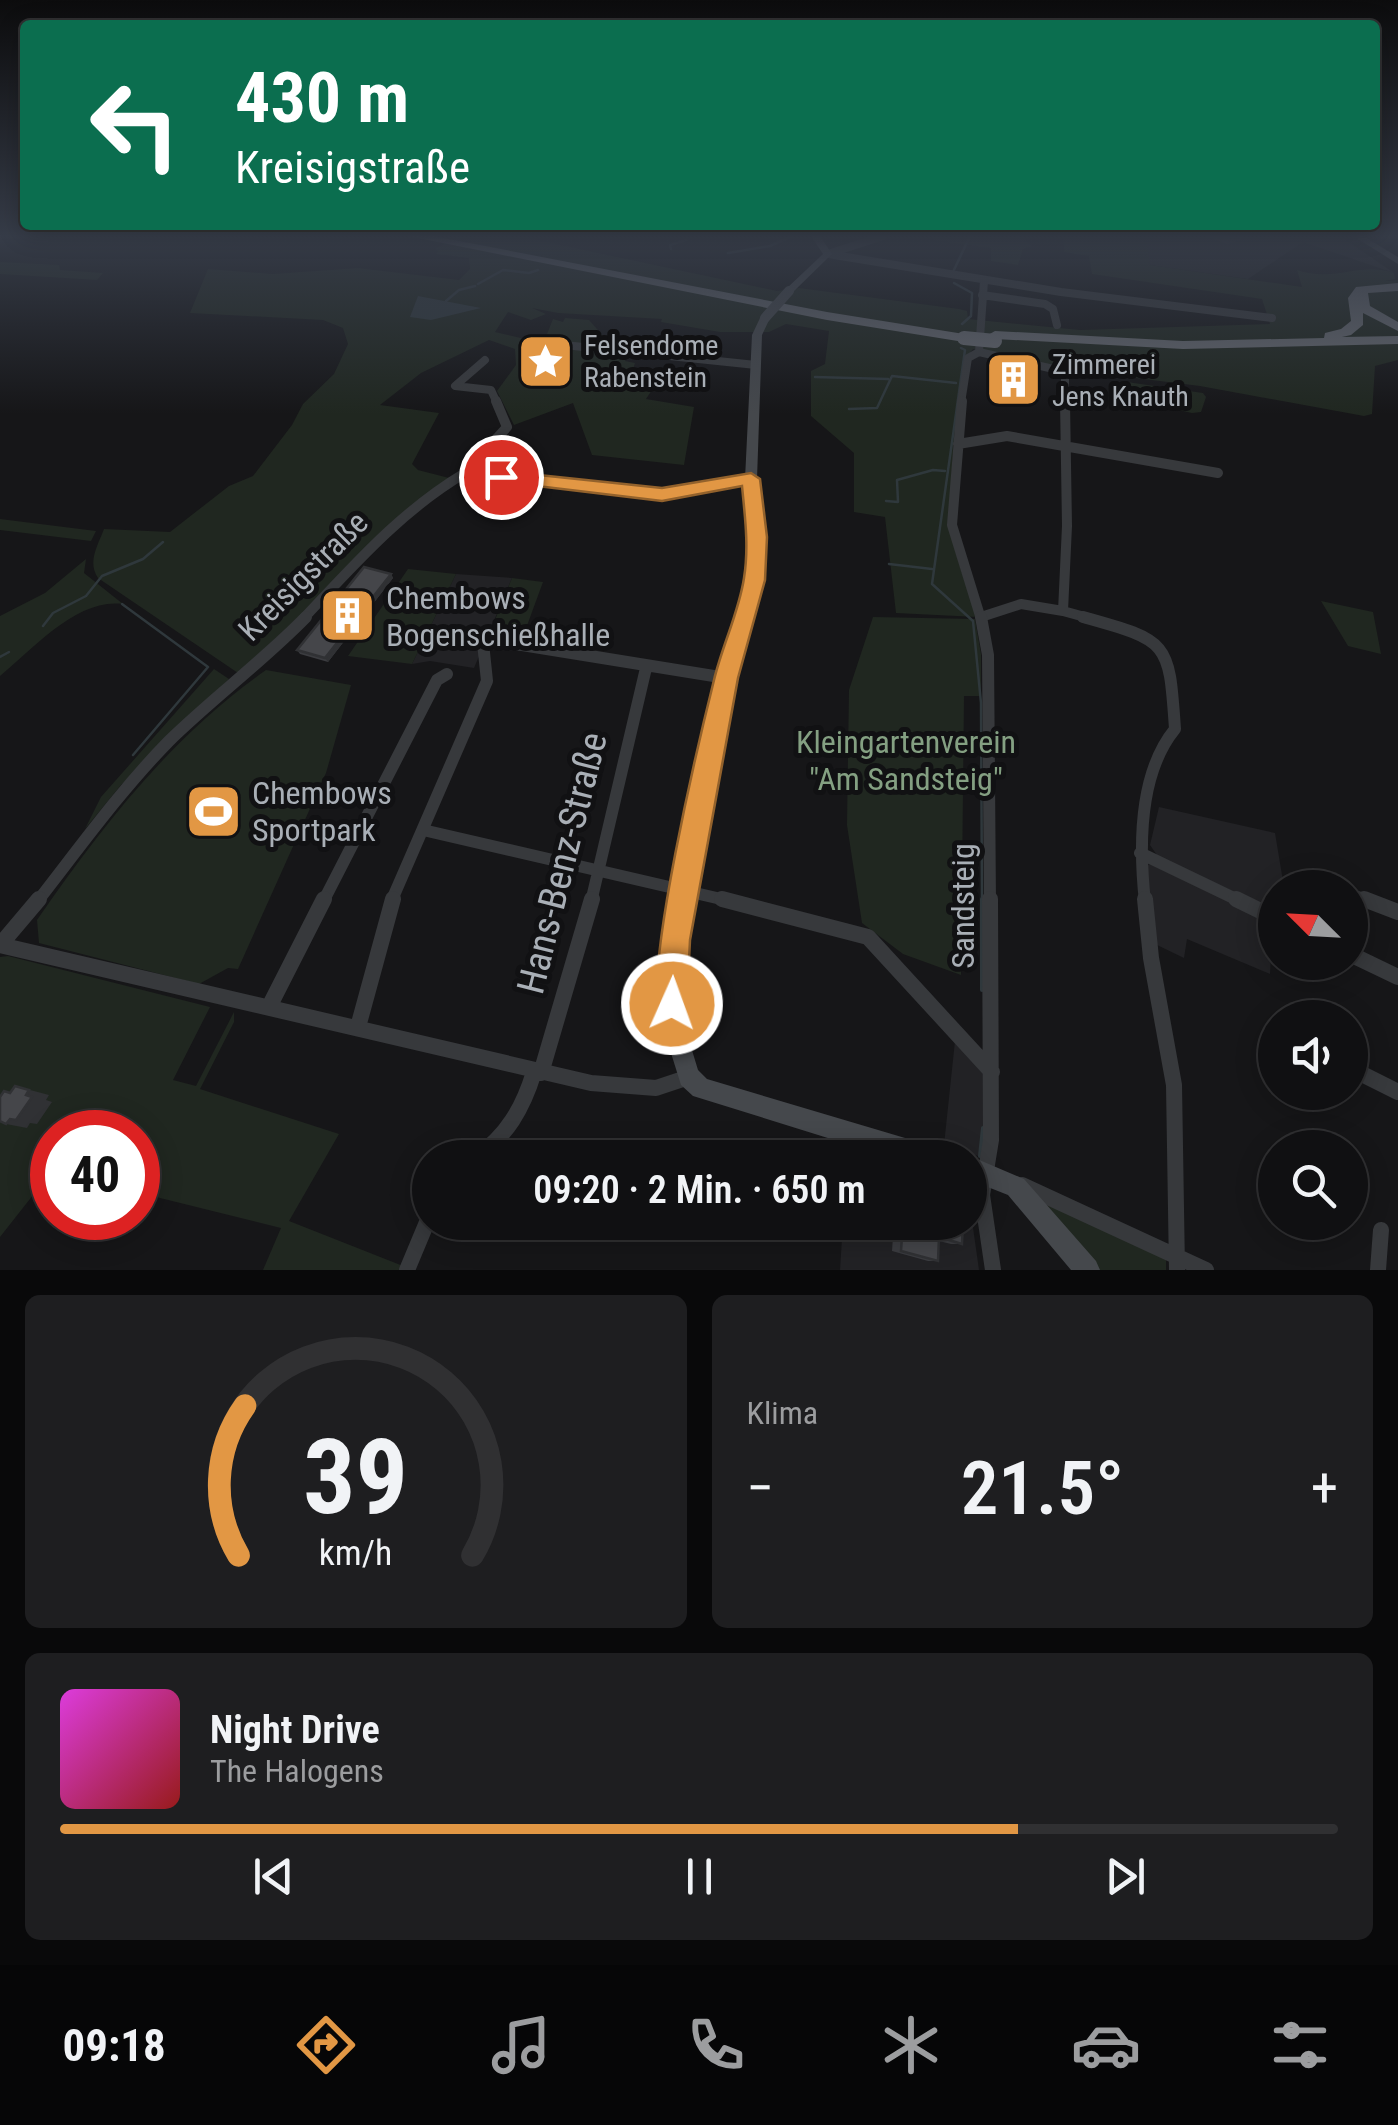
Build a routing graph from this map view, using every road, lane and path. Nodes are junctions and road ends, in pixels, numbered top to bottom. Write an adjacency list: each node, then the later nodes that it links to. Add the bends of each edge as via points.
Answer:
1 (720, 295): 12 (highway)
2 (752, 295): 12 (highway)
3 (785, 295): 19 (street, bridge, via 757,335)
4 (983, 295): 17 (street)
5 (1012, 295): 10 (street, via 1053,308)
6 (1053, 295): 9 (street)
7 (1356, 295): 15 (highway, via 1358,322 1346,332)
8 (1367, 295): 11 (highway, via 1361,300 1371,314)
9 (1272, 318)
10 (1057, 325)
11 (1398, 327)
12 (964, 335): 13 (highway, bridge)
13 (995, 338): 14 (highway, via 1186,352); 15 (highway)
14 (1398, 343): 15 (highway)
15 (1288, 344)
16 (564, 346): 19 (street)
17 (979, 352): 20 (street, Sandsteig, via 968,358); 21 (street, via 1064,374)
18 (485, 360): 22 (street, Kreisigstraße, via 455,386 491,390 508,426)
19 (756, 365): 24 (street)
20 (958, 444): 21 (street, via 993,436); 26 (street, Sandsteig, via 952,525)
21 (1066, 444): 23 (street); 25 (street)
22 (465, 473): 24 (street, via 662,494); 37 (street, Kreisigstraße, via 408,512 282,642 176,736 128,785)
23 (1218, 474)
24 (751, 479): 29 (street, via 755,580)
25 (1063, 611): 26 (street, via 1021,604); 31 (street, via 1148,638 1169,661 1175,729 1157,751)
26 (982, 618): 42 (street, Sandsteig, via 990,698)
27 (646, 668): 29 (street); 30 (street, via 483,642 487,681); 32 (street, Hans-Benz-Straße)
28 (447, 674): 40 (street, via 419,714)
29 (726, 678): 33 (street)
30 (423, 830): 32 (street); 41 (street, via 391,903)
31 (1140, 853): 35 (street); 55 (street, via 1174,1085)
32 (599, 874): 33 (street); 43 (street, Hans-Benz-Straße)
33 (684, 893): 42 (street, via 778,910 868,937); 44 (street, via 672,1004)
34 (1368, 901): 36 (street)
35 (1258, 910)
36 (1398, 912)
37 (0, 945): 40 (street)
38 (1368, 962): 39 (street)
39 (1398, 976)
40 (270, 1006): 41 (street)
41 (358, 1027): 43 (street)
42 (992, 1072): 49 (street, Sandsteig)
43 (538, 1073): 44 (street, via 656,1088); 47 (street, Hans-Benz-Straße)
44 (690, 1077): 48 (street, via 718,1096)
45 (1368, 1077): 46 (street)
46 (1398, 1092)
47 (501, 1140)
48 (870, 1140)
49 (987, 1149)
50 (987, 1173): 55 (street, via 1026,1186)
51 (987, 1174): 58 (street, via 1016,1187)
52 (987, 1229): 57 (street, Sandsteig)
53 (1381, 1230): 60 (street)
54 (419, 1240): 56 (street)
55 (1177, 1263): 59 (street)
56 (407, 1270)
57 (993, 1270)
58 (1087, 1270)
59 (1206, 1270)
60 (1378, 1270)

